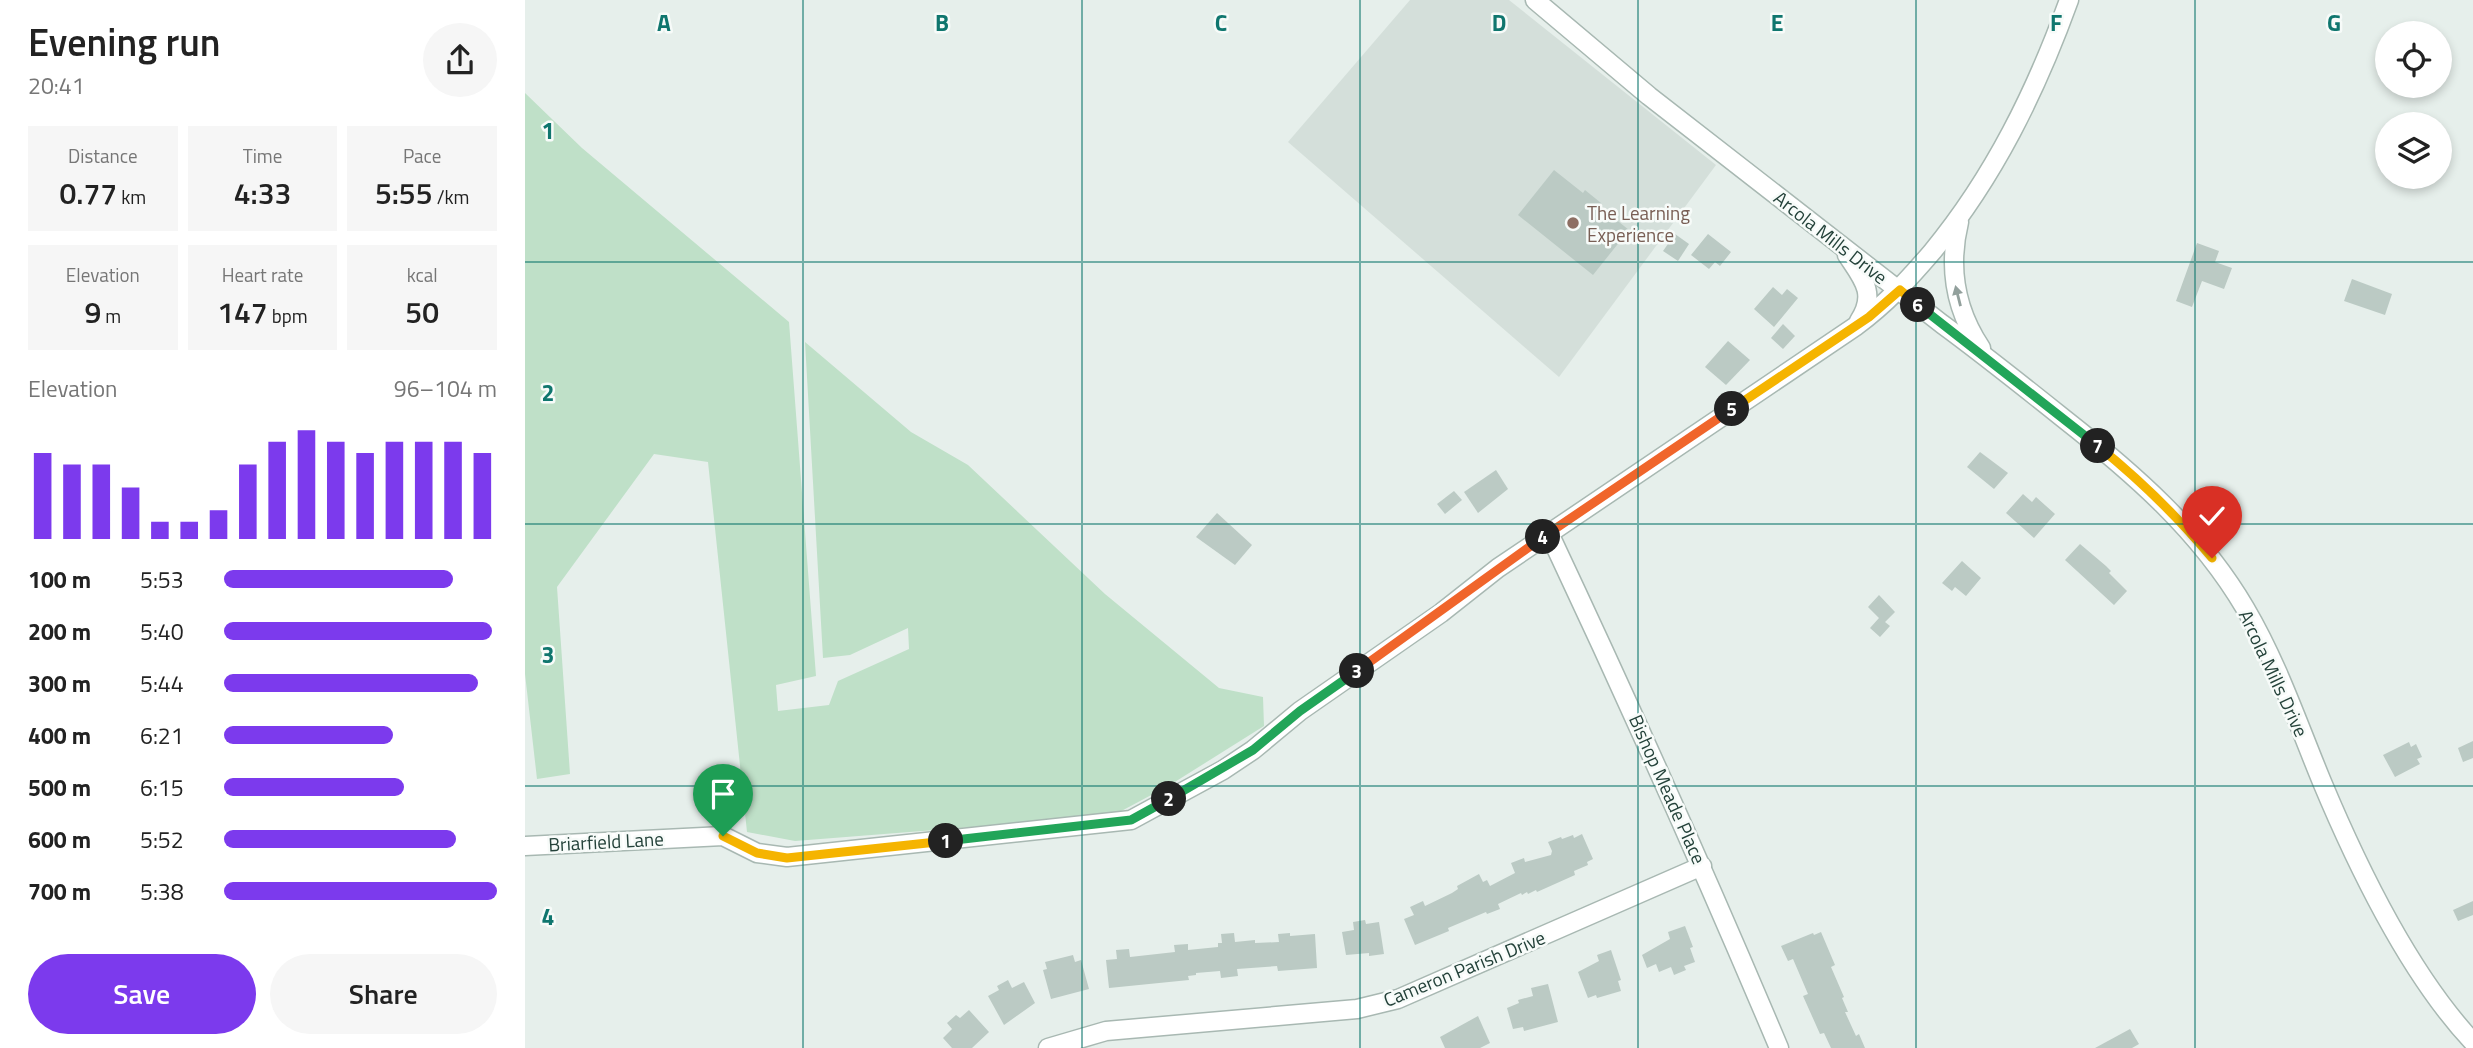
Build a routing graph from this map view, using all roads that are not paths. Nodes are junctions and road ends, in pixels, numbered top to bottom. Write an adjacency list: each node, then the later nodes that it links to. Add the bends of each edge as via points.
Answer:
1 (1535, 0): 4 (street, Arcola Mills Drive, via 1649,96)
2 (2069, 0): 3 (street, via 2007,142)
3 (1960, 218): 5 (street, Briarfield Lane); 7 (street, one-way to 3, via 1973,337 1957,297 1953,254)
4 (1840, 244): 5 (street, Arcola Mills Drive); 6 (street, via 1868,293 1867,306)
5 (1900, 290): 6 (street, Briarfield Lane); 7 (street, Arcola Mills Drive)
6 (1856, 326): 8 (street, Briarfield Lane)
7 (1987, 357): 11 (street, Arcola Mills Drive, via 2129,470 2212,558 2245,608 2274,666 2323,785 2383,908 2430,988)
8 (1549, 533): 9 (street, Briarfield Lane, via 1300,711 1253,750 1131,820 787,858 757,853 723,836); 10 (street, Bishop Meade Place)
9 (525, 846)
10 (1702, 866): 12 (street, Cameron Parish Drive, via 1398,999 1357,1009 1106,1031); 13 (street, Bishop Meade Place)
11 (2473, 1042)
12 (1048, 1048)
13 (1779, 1048)

